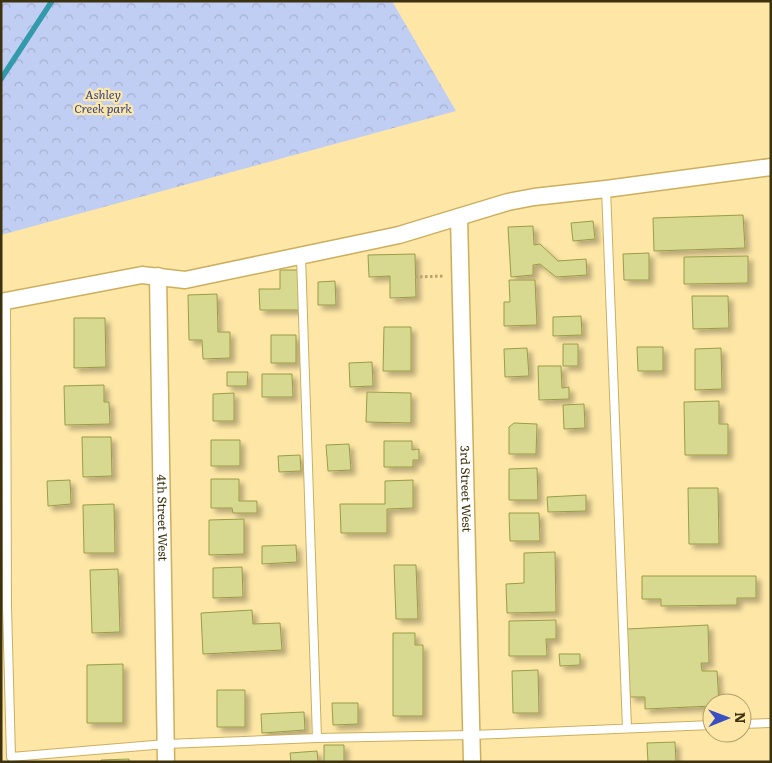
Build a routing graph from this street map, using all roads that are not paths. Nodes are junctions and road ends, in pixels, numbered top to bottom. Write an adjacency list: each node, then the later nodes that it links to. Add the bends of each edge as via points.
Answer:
1 (771, 167): 2 (street)
2 (606, 189): 3 (street, via 534,197); 10 (lane)
3 (459, 217): 4 (street, via 399,235); 11 (street, 3rd Street West)
4 (301, 256): 5 (street, via 185,280); 12 (lane)
5 (158, 276): 6 (street, via 142,275); 13 (street, 4th Street West)
6 (4, 302): 13 (lane, via 11,757)
7 (771, 723): 8 (lane)
8 (752, 724)
9 (702, 725): 10 (lane)
10 (627, 728): 11 (lane)
11 (471, 736): 12 (lane); 15 (street, 3rd Street West)
12 (317, 738): 13 (lane)
13 (166, 744): 14 (street, 4th Street West)
14 (166, 762)
15 (472, 762)

